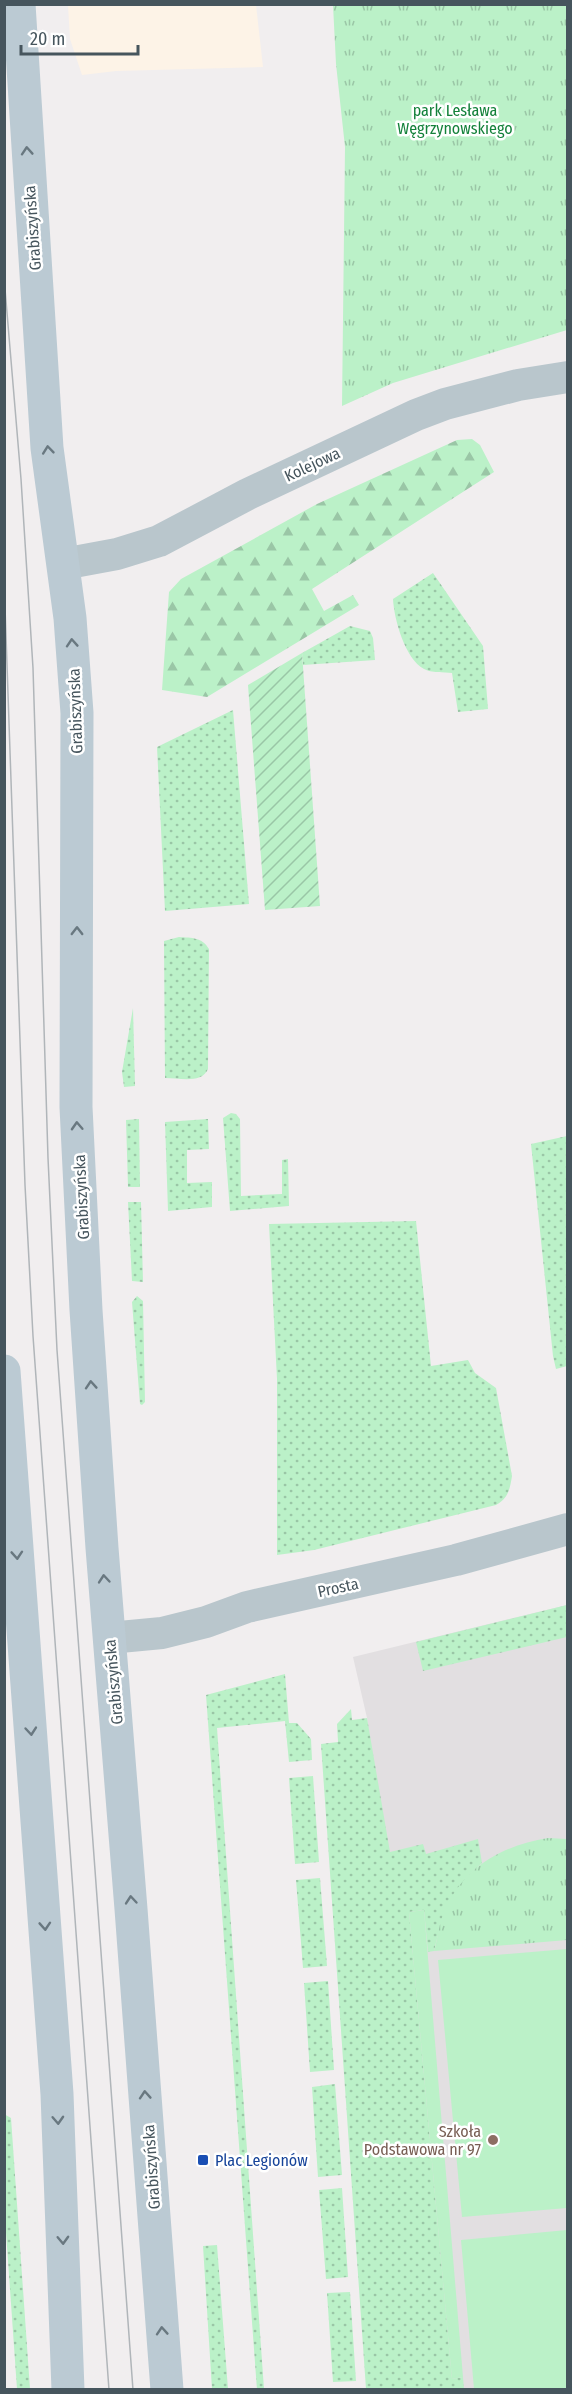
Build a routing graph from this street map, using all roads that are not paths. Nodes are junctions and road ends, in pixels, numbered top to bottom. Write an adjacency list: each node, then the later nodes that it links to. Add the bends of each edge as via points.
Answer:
1 (19, 4): 3 (main road, Grabiszyńska, one-way to 1, via 47,448)
2 (567, 377): 3 (street, Kolejowa, via 445,404 248,494 159,541)
3 (63, 564): 6 (main road, Grabiszyńska, one-way to 3, via 76,1107 77,713)
4 (4, 1371): 7 (main road, one-way to 7)
5 (567, 1529): 6 (street, Prosta, via 456,1560 247,1607 162,1633)
6 (109, 1638): 9 (main road, Grabiszyńska, one-way to 6)
7 (15, 1675): 8 (main road, one-way to 8, via 31,1736 57,2094)
8 (68, 2390)
9 (167, 2390)

